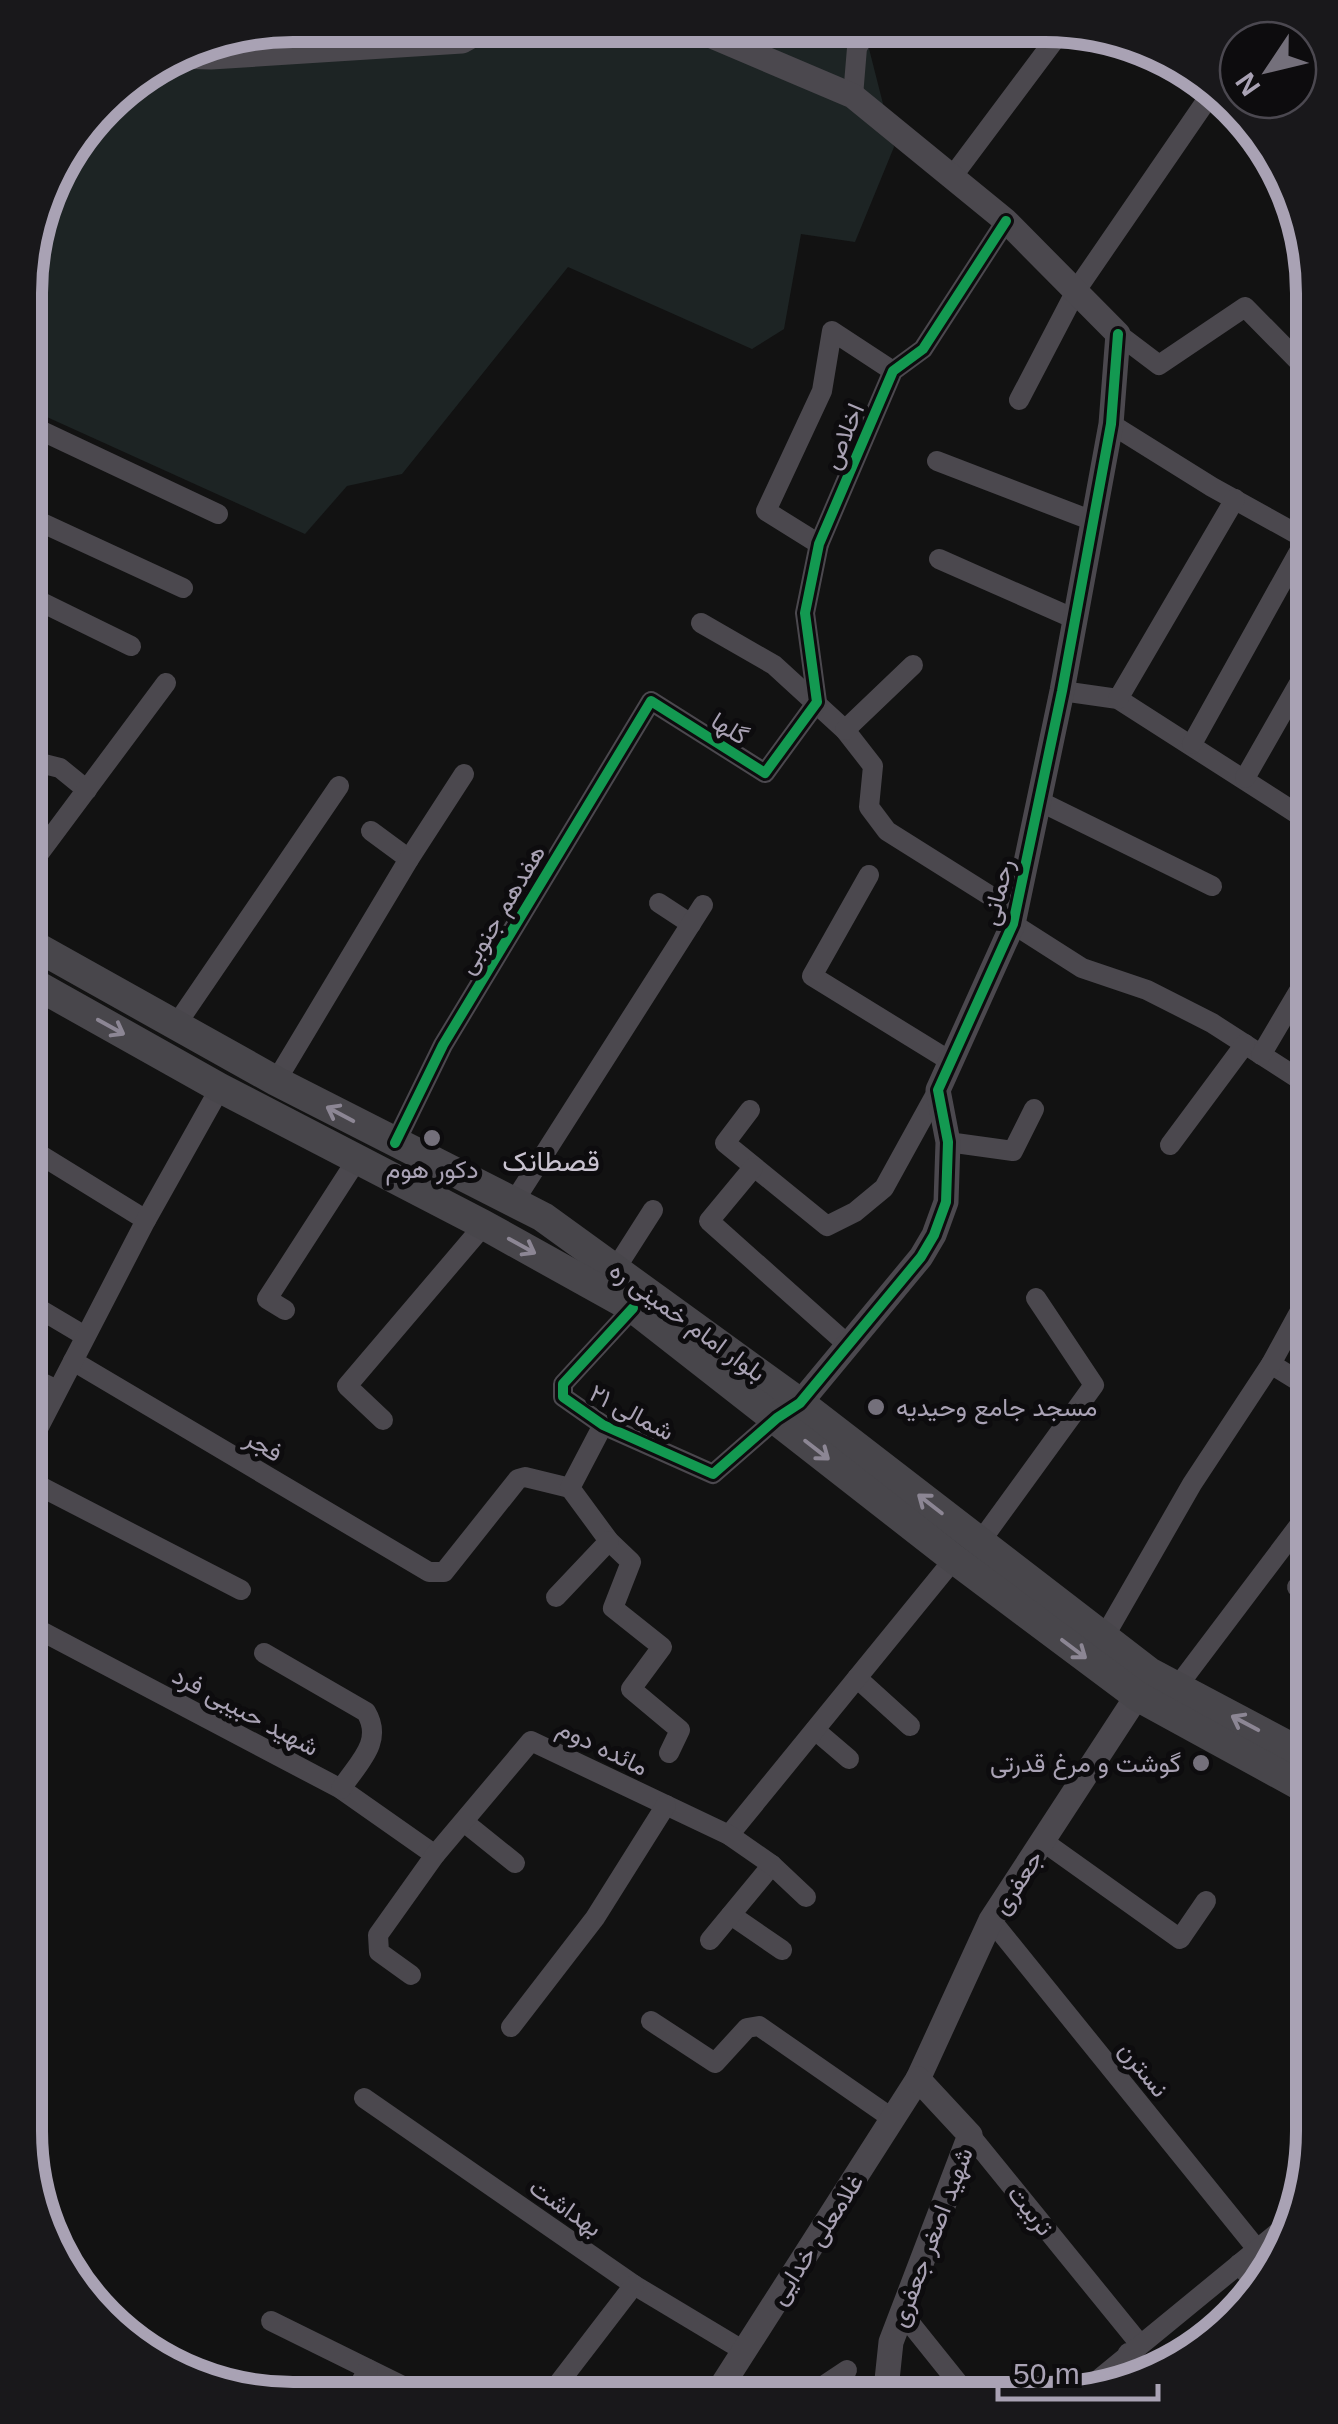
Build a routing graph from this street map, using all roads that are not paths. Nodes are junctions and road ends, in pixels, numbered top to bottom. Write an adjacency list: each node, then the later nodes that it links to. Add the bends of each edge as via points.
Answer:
1 (728, 42): 6 (street)
2 (860, 42): 6 (street)
3 (1053, 42): 8 (street)
4 (420, 43): 5 (street)
5 (210, 57)
6 (853, 96): 8 (street)
7 (1206, 102): 10 (street)
8 (952, 177): 9 (street)
9 (1006, 221): 10 (street); 13 (street, اخلاص, via 922,350)
10 (1077, 289): 11 (street); 14 (street)
11 (1118, 334): 12 (street, via 1159,366 1245,306); 15 (street, رحمانی)
12 (1296, 358)
13 (893, 370): 23 (street, اخلاص); 23 (street, via 832,330 822,391 766,511)
14 (1019, 400)
15 (1111, 424): 18 (street); 20 (street, رحمانی)
16 (42, 431): 19 (street)
17 (937, 461): 20 (street)
18 (1234, 500): 22 (street); 35 (street)
19 (218, 514)
20 (1093, 521): 28 (street, رحمانی)
21 (42, 523): 26 (street)
22 (1296, 534)
23 (819, 544): 37 (street, اخلاص, via 806,613)
24 (940, 559): 28 (street)
25 (1296, 564): 39 (street)
26 (183, 588)
27 (42, 602): 30 (street)
28 (1075, 618): 33 (street, رحمانی)
29 (701, 622): 37 (street, via 774,665)
30 (132, 646)
31 (913, 665): 38 (street)
32 (166, 683): 44 (street)
33 (1062, 691): 35 (street); 45 (street, رحمانی)
34 (1296, 693): 42 (street)
35 (1118, 699): 39 (street)
36 (651, 701): 37 (street, گلها, via 764,773); 69 (street, هفدهم جنوبی, via 443,1045)
37 (817, 702): 38 (street)
38 (845, 730): 54 (street, via 873,766 869,807 887,831)
39 (1192, 744): 42 (street)
40 (42, 765): 44 (street, via 60,768)
41 (464, 774): 49 (street)
42 (1245, 778): 46 (street)
43 (339, 786): 59 (street)
44 (87, 790): 48 (street)
45 (1039, 801): 51 (street); 54 (street, رحمانی)
46 (1296, 812)
47 (372, 831): 49 (street)
48 (42, 850)
49 (409, 859): 63 (street)
50 (869, 875): 61 (street, via 812,976)
51 (1212, 886)
52 (659, 903): 55 (street)
53 (702, 905): 55 (street)
54 (1014, 918): 60 (street, via 1082,968 1148,990); 61 (street, رحمانی)
55 (690, 924): 74 (street)
56 (42, 950): 59 (main road, بلوار امام خمینی ره)
57 (42, 988): 64 (main road, بلوار امام خمینی ره, one-way to 64)
58 (1296, 991): 60 (street)
59 (176, 1024): 63 (main road, بلوار امام خمینی ره)
60 (1253, 1049): 62 (street); 70 (street)
61 (950, 1060): 65 (street, رحمانی)
62 (1296, 1077)
63 (276, 1080): 69 (main road, بلوار امام خمینی ره, one-way to 63)
64 (220, 1088): 72 (main road, بلوار امام خمینی ره); 76 (street)
65 (938, 1090): 68 (street); 73 (street, via 884,1188 827,1226)
66 (1034, 1109): 68 (street, via 1013,1151)
67 (750, 1110): 73 (street, via 726,1144)
68 (948, 1142): 85 (street, via 946,1202 934,1235)
69 (395, 1144): 74 (main road, بلوار امام خمینی ره)
70 (1170, 1145)
71 (42, 1156): 76 (street)
72 (358, 1158): 77 (main road, بلوار امام خمینی ره); 82 (street, via 268,1299)
73 (753, 1168): 85 (street, via 708,1221)
74 (515, 1200): 78 (main road, بلوار امام خمینی ره)
75 (653, 1210): 78 (street)
76 (146, 1220): 84 (street)
77 (484, 1225): 80 (main road, بلوار امام خمینی ره, one-way to 80); 92 (street, via 348,1386)
78 (616, 1268): 91 (main road, بلوار امام خمینی ره)
79 (1036, 1298): 99 (street, via 1094,1385)
80 (633, 1308): 91 (main road, بلوار امام خمینی ره); 94 (street, ۲۱ شمالی, via 563,1384 563,1397)
81 (42, 1310): 84 (street)
82 (285, 1310)
83 (1295, 1318): 87 (street)
84 (85, 1336): 86 (street)
85 (847, 1344): 91 (street)
86 (73, 1361): 90 (street); 96 (street, فجر, via 429,1572 444,1572 518,1479)
87 (1270, 1364): 88 (street); 104 (street)
88 (1295, 1379)
89 (42, 1382): 90 (street)
90 (58, 1390): 93 (street)
91 (788, 1411): 94 (street, ۲۱ شمالی, via 713,1474); 99 (main road, بلوار امام خمینی ره, one-way to 91); 100 (main road, بلوار امام خمینی ره, one-way to 100)
92 (383, 1420)
93 (42, 1421)
94 (603, 1425): 96 (street)
95 (42, 1488): 101 (street)
96 (570, 1488): 98 (street)
97 (1295, 1530): 107 (street)
98 (609, 1541): 102 (street); 112 (street, via 632,1562 613,1608 662,1646 631,1690 680,1730)
99 (980, 1542): 104 (main road, بلوار امام خمینی ره)
100 (954, 1559): 106 (street); 108 (main road, بلوار امام خمینی ره, one-way to 108)
101 (241, 1590)
102 (556, 1598)
103 (42, 1631): 115 (street, شهید حبیبی فرد)
104 (1103, 1639): 107 (main road, بلوار امام خمینی ره)
105 (264, 1653): 115 (street, via 366,1712 374,1725 374,1738)
106 (857, 1678): 109 (street); 110 (street)
107 (1177, 1686): 111 (main road, بلوار امام خمینی ره, one-way to 107)
108 (1137, 1696): 114 (main road, بلوار امام خمینی ره); 119 (street, جعفری)
109 (910, 1726)
110 (815, 1730): 113 (street); 118 (street)
111 (1295, 1747)
112 (669, 1753)
113 (849, 1759)
114 (1295, 1783)
115 (341, 1789): 120 (street, شهید حبیبی فرد)
116 (666, 1805): 117 (street, مائده دوم, via 532,1741); 118 (street, مائده دوم); 131 (street, via 594,1918)
117 (464, 1822): 120 (street, مائده دوم); 121 (street)
118 (729, 1836): 122 (street, مائده دوم)
119 (1044, 1842): 124 (street, via 1180,1939); 126 (street, جعفری)
120 (436, 1855): 129 (street, مائده دوم, via 378,1935 379,1952)
121 (516, 1863)
122 (772, 1865): 123 (street, مائده دوم); 125 (street)
123 (806, 1897)
124 (1206, 1901)
125 (730, 1915): 127 (street); 128 (street)
126 (991, 1920): 132 (street, جعفری); 137 (street, نسترن)
127 (710, 1940)
128 (782, 1950)
129 (411, 1974)
130 (651, 2021): 134 (street, via 715,2062 747,2028 759,2026)
131 (511, 2027)
132 (918, 2080): 134 (street, غلامعلی خدایی); 135 (street, تربیت)
133 (364, 2098): 140 (street, بهداشت)
134 (893, 2119): 144 (street, غلامعلی خدایی)
135 (970, 2135): 141 (street, شهید اصغر جعفری); 143 (street, تربیت)
136 (1272, 2238): 137 (street)
137 (1257, 2249): 138 (street)
138 (1238, 2264): 139 (street); 143 (street)
139 (1249, 2276)
140 (634, 2285): 144 (street, بهداشت); 151 (street)
141 (902, 2313): 154 (street, شهید اصغر جعفری); 155 (street)
142 (272, 2321): 146 (street)
143 (1134, 2348): 145 (street, تربیت); 148 (street)
144 (744, 2350): 152 (street, غلامعلی خدایی)
145 (1140, 2362)
146 (368, 2369): 149 (street); 150 (street)
147 (847, 2370): 153 (street)
148 (1104, 2374)
149 (361, 2382)
150 (394, 2382)
151 (560, 2382)
152 (724, 2382)
153 (829, 2382)
154 (887, 2382)
155 (958, 2382)

